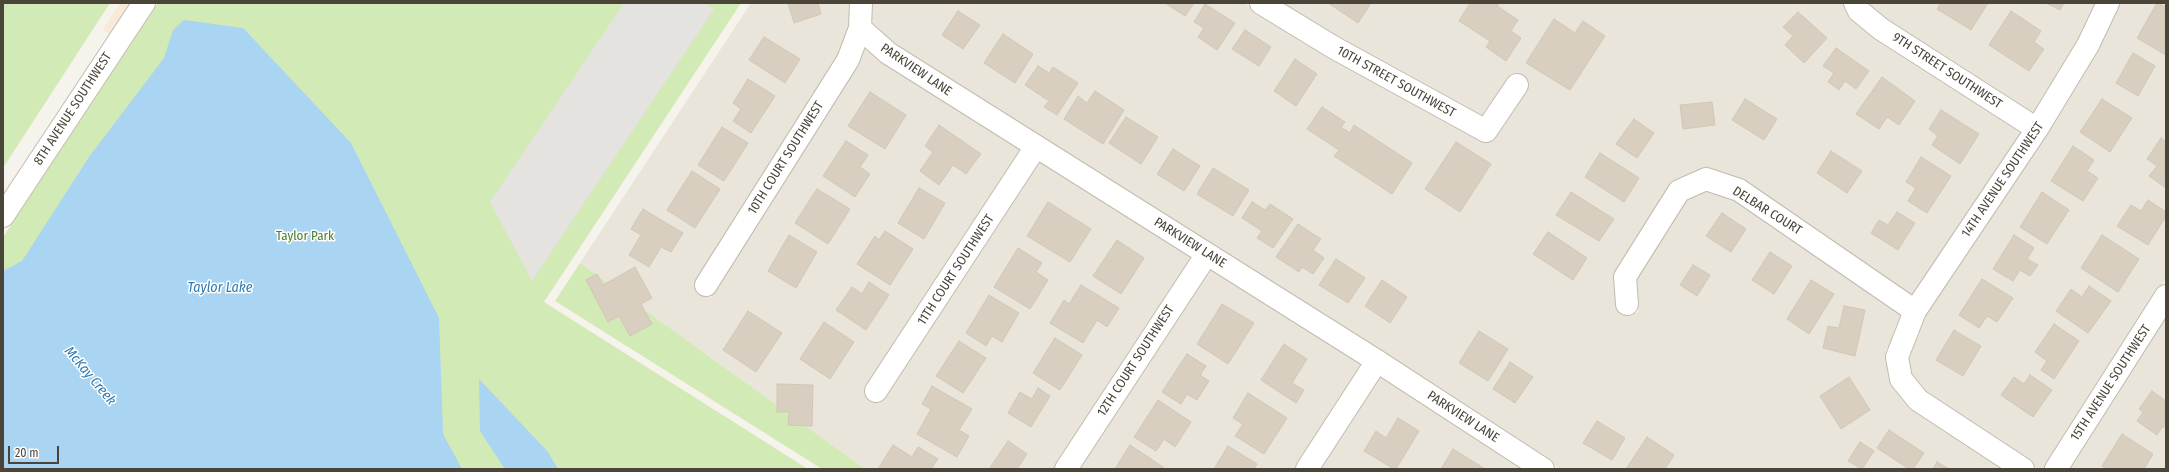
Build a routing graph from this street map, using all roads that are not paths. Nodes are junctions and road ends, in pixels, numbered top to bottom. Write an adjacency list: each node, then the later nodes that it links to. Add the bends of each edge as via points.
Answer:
1 (144, 3): 10 (street, 8TH AVENUE SOUTHWEST)
2 (862, 3): 6 (street)
3 (1261, 3): 7 (street, 10TH STREET SOUTHWEST, via 1333,47 1486,131)
4 (2108, 3): 8 (street, 14TH AVENUE SOUTHWEST, via 2088,45)
5 (1857, 7): 8 (street, 9TH STREET SOUTHWEST, via 1881,29)
6 (860, 28): 9 (street, PARKVIEW LANE, via 888,54); 12 (street, 10TH COURT SOUTHWEST, via 848,60)
7 (1517, 85)
8 (2037, 129): 15 (street, 14TH AVENUE SOUTHWEST)
9 (1035, 148): 11 (street, PARKVIEW LANE); 17 (street, 11TH COURT SOUTHWEST)
10 (3, 216)
11 (1207, 254): 16 (street, PARKVIEW LANE); 18 (street, 12TH COURT SOUTHWEST)
12 (706, 285)
13 (2166, 296): 22 (street, 15TH AVENUE SOUTHWEST)
14 (1627, 304): 15 (street, DELBAR COURT, via 1625,277 1679,191 1706,179 1738,190)
15 (1915, 311): 21 (street, 14TH AVENUE SOUTHWEST, via 1897,357 1901,379 1918,400)
16 (1377, 361): 19 (street); 20 (street, PARKVIEW LANE)
17 (876, 392)
18 (1066, 469)
19 (1307, 469)
20 (1543, 469)
21 (2023, 469)
22 (2056, 469)

